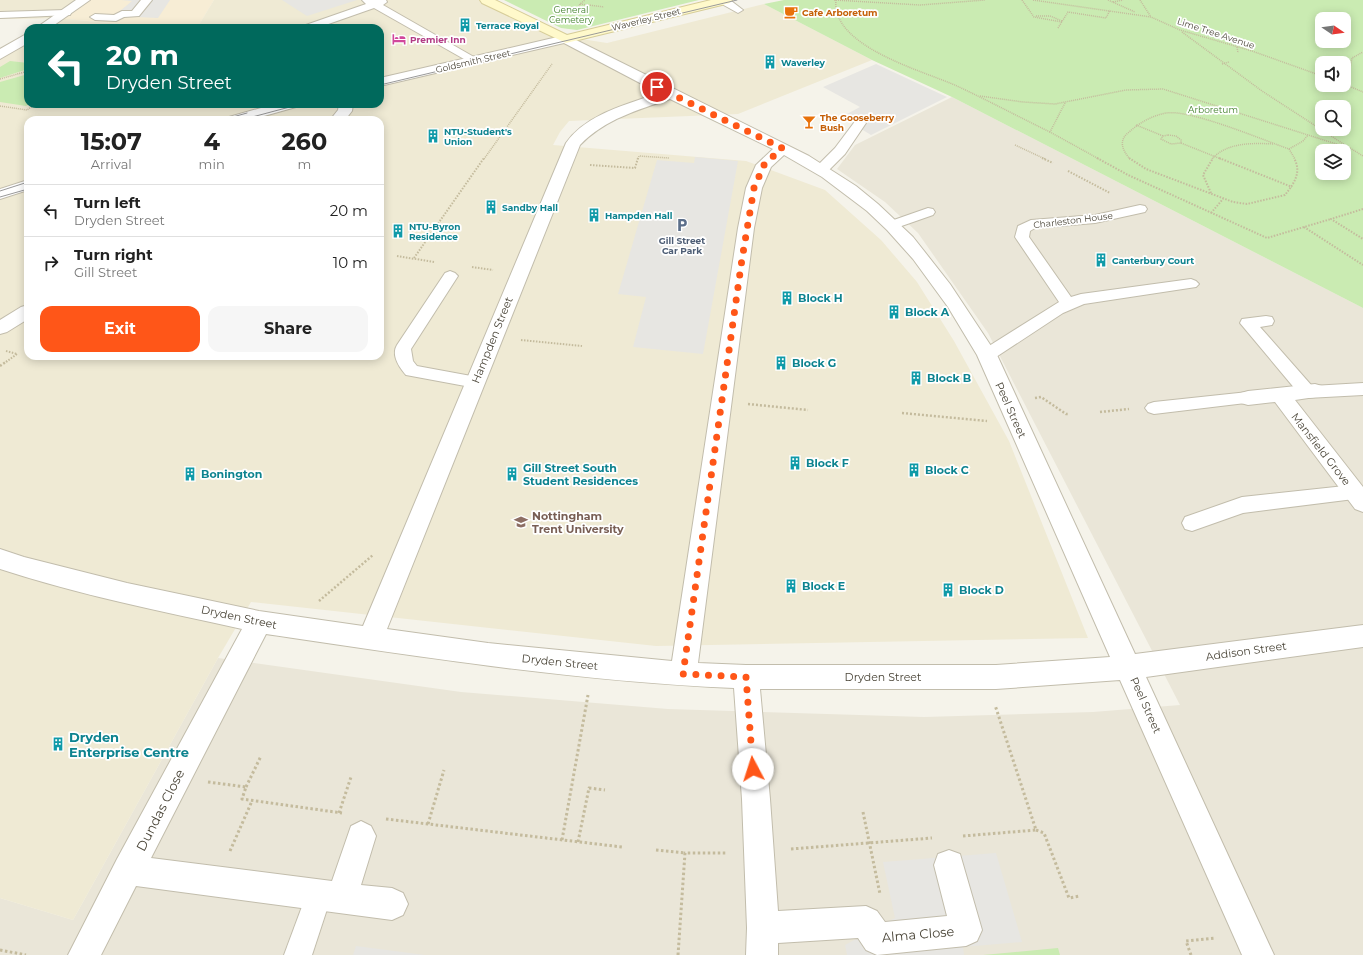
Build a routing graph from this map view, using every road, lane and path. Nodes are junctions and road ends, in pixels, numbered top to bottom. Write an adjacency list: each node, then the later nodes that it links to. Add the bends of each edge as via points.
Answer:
1 (84, 0): 20 (street)
2 (147, 0): 22 (lane, via 135,14 122,14 116,18)
3 (387, 0): 14 (lane)
4 (486, 0): 30 (street)
5 (725, 0): 16 (lane); 30 (street, Waverley Street)
6 (835, 0): 13 (path); 46 (path, via 840,22 856,38 898,61)
7 (985, 0): 13 (path, via 920,5)
8 (1022, 0): 21 (path)
9 (1033, 0): 17 (path, Lime Tree Avenue)
10 (1108, 0): 15 (path)
11 (1123, 0): 15 (path)
12 (1140, 0): 23 (path)
13 (869, 1)
14 (371, 2): 26 (lane); 35 (lane)
15 (1112, 2): 18 (path)
16 (738, 10)
17 (1110, 10): 18 (path, Lime Tree Avenue); 24 (path, via 1106,18 1068,12)
18 (1138, 14): 23 (path, Lime Tree Avenue)
19 (0, 15): 20 (lane)
20 (68, 15): 25 (street)
21 (1034, 16): 24 (path); 24 (path, via 1049,15 1057,17)
22 (95, 17)
23 (1151, 17): 28 (path, Lime Tree Avenue)
24 (1062, 22): 27 (path)
25 (50, 24)
26 (317, 24)
27 (1058, 28)
28 (1180, 30): 31 (path, Lime Tree Avenue); 38 (path)
29 (24, 40): 34 (street)
30 (569, 40): 35 (street, Goldsmith Street); 45 (street, Peel Street); 86 (path)
31 (1237, 47): 33 (path); 40 (path, Lime Tree Avenue)
32 (1363, 52): 37 (path, via 1352,58)
33 (1238, 53)
34 (0, 55)
35 (475, 61): 42 (street, Goldsmith Street)
36 (1229, 62): 38 (path)
37 (1351, 63)
38 (1222, 64): 59 (path)
39 (24, 72): 41 (path)
40 (1315, 74)
41 (0, 80)
42 (384, 81)
43 (1351, 87): 44 (path)
44 (1363, 92)
45 (670, 94): 62 (street, Peel Street); 68 (street, Hampden Street, via 622,111 581,133 573,143)
46 (980, 96): 47 (path, via 1044,104); 54 (path)
47 (1065, 103): 54 (path); 55 (path, via 1119,90 1163,89)
48 (0, 106): 49 (path, via 27,110)
49 (30, 108)
50 (277, 108): 51 (street)
51 (248, 116)
52 (860, 123): 70 (lane, via 840,151)
53 (1136, 125): 56 (path); 61 (path, via 1166,113 1178,113 1204,119); 75 (path, via 1124,136 1122,145 1130,159 1146,169)
54 (1050, 132): 80 (path, via 1128,175)
55 (1308, 135): 58 (path); 63 (path)
56 (1163, 136): 57 (path, via 1176,136); 57 (path, via 1161,139 1166,143)
57 (1181, 143): 65 (path)
58 (1336, 144)
59 (1343, 144)
60 (1015, 145): 69 (path)
61 (1278, 145): 63 (path); 65 (path, via 1229,147)
62 (782, 148): 70 (street, Peel Street); 108 (street, via 764,165 754,188)
63 (1289, 149): 73 (path, via 1298,165 1297,178)
64 (1351, 149): 66 (path)
65 (1213, 156): 73 (path); 75 (path, via 1203,175)
66 (1363, 156)
67 (669, 158): 68 (path, via 639,156 635,168)
68 (564, 163): 90 (street, Hampden Street)
69 (1053, 163)
70 (821, 170): 82 (street, Peel Street, via 854,193)
71 (1068, 171): 78 (path, via 1090,181)
72 (24, 186): 74 (street)
73 (1292, 187): 76 (path, via 1285,195 1258,203 1247,204)
74 (0, 194)
75 (1211, 194): 76 (path)
76 (1223, 199): 80 (path)
77 (1363, 209): 81 (path)
78 (1135, 210): 93 (lane, Charleston House, via 1095,219 1032,224 1023,229 1022,237)
79 (928, 212): 82 (lane)
80 (1211, 213): 83 (path, via 1267,238)
81 (1331, 219): 83 (path); 84 (path)
82 (893, 226): 100 (street, Peel Street, via 932,272)
83 (1304, 227): 88 (path)
84 (1363, 239)
85 (397, 256): 86 (path)
86 (414, 258): 87 (path)
87 (437, 262)
88 (1363, 265)
89 (468, 267): 90 (path)
90 (518, 274): 102 (street, Hampden Street)
91 (450, 276): 102 (lane, via 403,349 403,357 412,371)
92 (1191, 284): 93 (lane, via 1081,299)
93 (1068, 304): 100 (lane)
94 (24, 313): 96 (street)
95 (1266, 321): 104 (lane, via 1248,323)
96 (0, 328)
97 (543, 342): 98 (path)
98 (582, 346)
99 (17, 354): 101 (path)
100 (987, 355): 113 (street, Peel Street)
101 (0, 366)
102 (476, 382): 121 (street, Hampden Street)
103 (1363, 388): 104 (lane)
104 (1311, 392): 105 (street)
105 (1280, 395): 107 (street); 114 (street, Mansfield Grove)
106 (1041, 397): 112 (path)
107 (1248, 398): 109 (lane)
108 (721, 401): 110 (path); 124 (street)
109 (1154, 408)
110 (808, 410)
111 (902, 413): 113 (path)
112 (1069, 414)
113 (1018, 424): 123 (street, Peel Street)
114 (1358, 491): 115 (lane, via 1242,505)
115 (1192, 523)
116 (374, 554): 119 (path)
117 (0, 559): 118 (street, Dryden Street, via 90,584)
118 (259, 622): 119 (street, Dryden Street); 130 (street, Dundas Close)
119 (289, 627): 121 (street, Dryden Street)
120 (1363, 636): 123 (street, Addison Street)
121 (370, 639): 122 (street, Dryden Street)
122 (593, 666): 124 (street, Dryden Street); 140 (path)
123 (1129, 667): 125 (street, Dryden Street, via 1053,674); 163 (street, Peel Street)
124 (683, 674): 126 (street, Dryden Street)
125 (986, 676): 126 (street, Dryden Street); 138 (path)
126 (746, 677): 146 (street, Alma Close)
127 (261, 756): 131 (path)
128 (444, 770): 137 (path)
129 (351, 777): 135 (path)
130 (176, 778): 131 (path); 149 (street, Dundas Close)
131 (246, 787): 133 (path, via 242,799)
132 (605, 790): 141 (path, via 588,788)
133 (252, 801): 135 (path); 150 (path)
134 (863, 812): 142 (path)
135 (339, 813): 136 (path)
136 (363, 823): 137 (path); 151 (street)
137 (428, 824): 140 (path)
138 (1036, 830): 145 (path); 152 (path, via 1044,833 1049,843 1069,898)
139 (935, 838): 142 (path)
140 (562, 840): 141 (path)
141 (578, 842): 143 (path)
142 (870, 843): 146 (path); 154 (path)
143 (622, 847)
144 (656, 850): 148 (path)
145 (953, 850): 154 (street, Alma Close, via 966,930)
146 (759, 851): 156 (street, Alma Close)
147 (731, 852): 148 (path)
148 (685, 853): 161 (path)
149 (128, 870): 150 (street); 159 (street, Dundas Close)
150 (217, 881): 151 (street)
151 (331, 896): 153 (street); 160 (lane)
152 (1080, 896)
153 (392, 904)
154 (889, 938): 156 (street, Alma Close, via 877,939 866,922)
155 (1186, 941): 162 (path)
156 (762, 942)
157 (0, 950): 158 (path)
158 (26, 955)
159 (84, 955)
160 (298, 955)
161 (678, 955)
162 (1191, 955)
163 (1258, 955)

